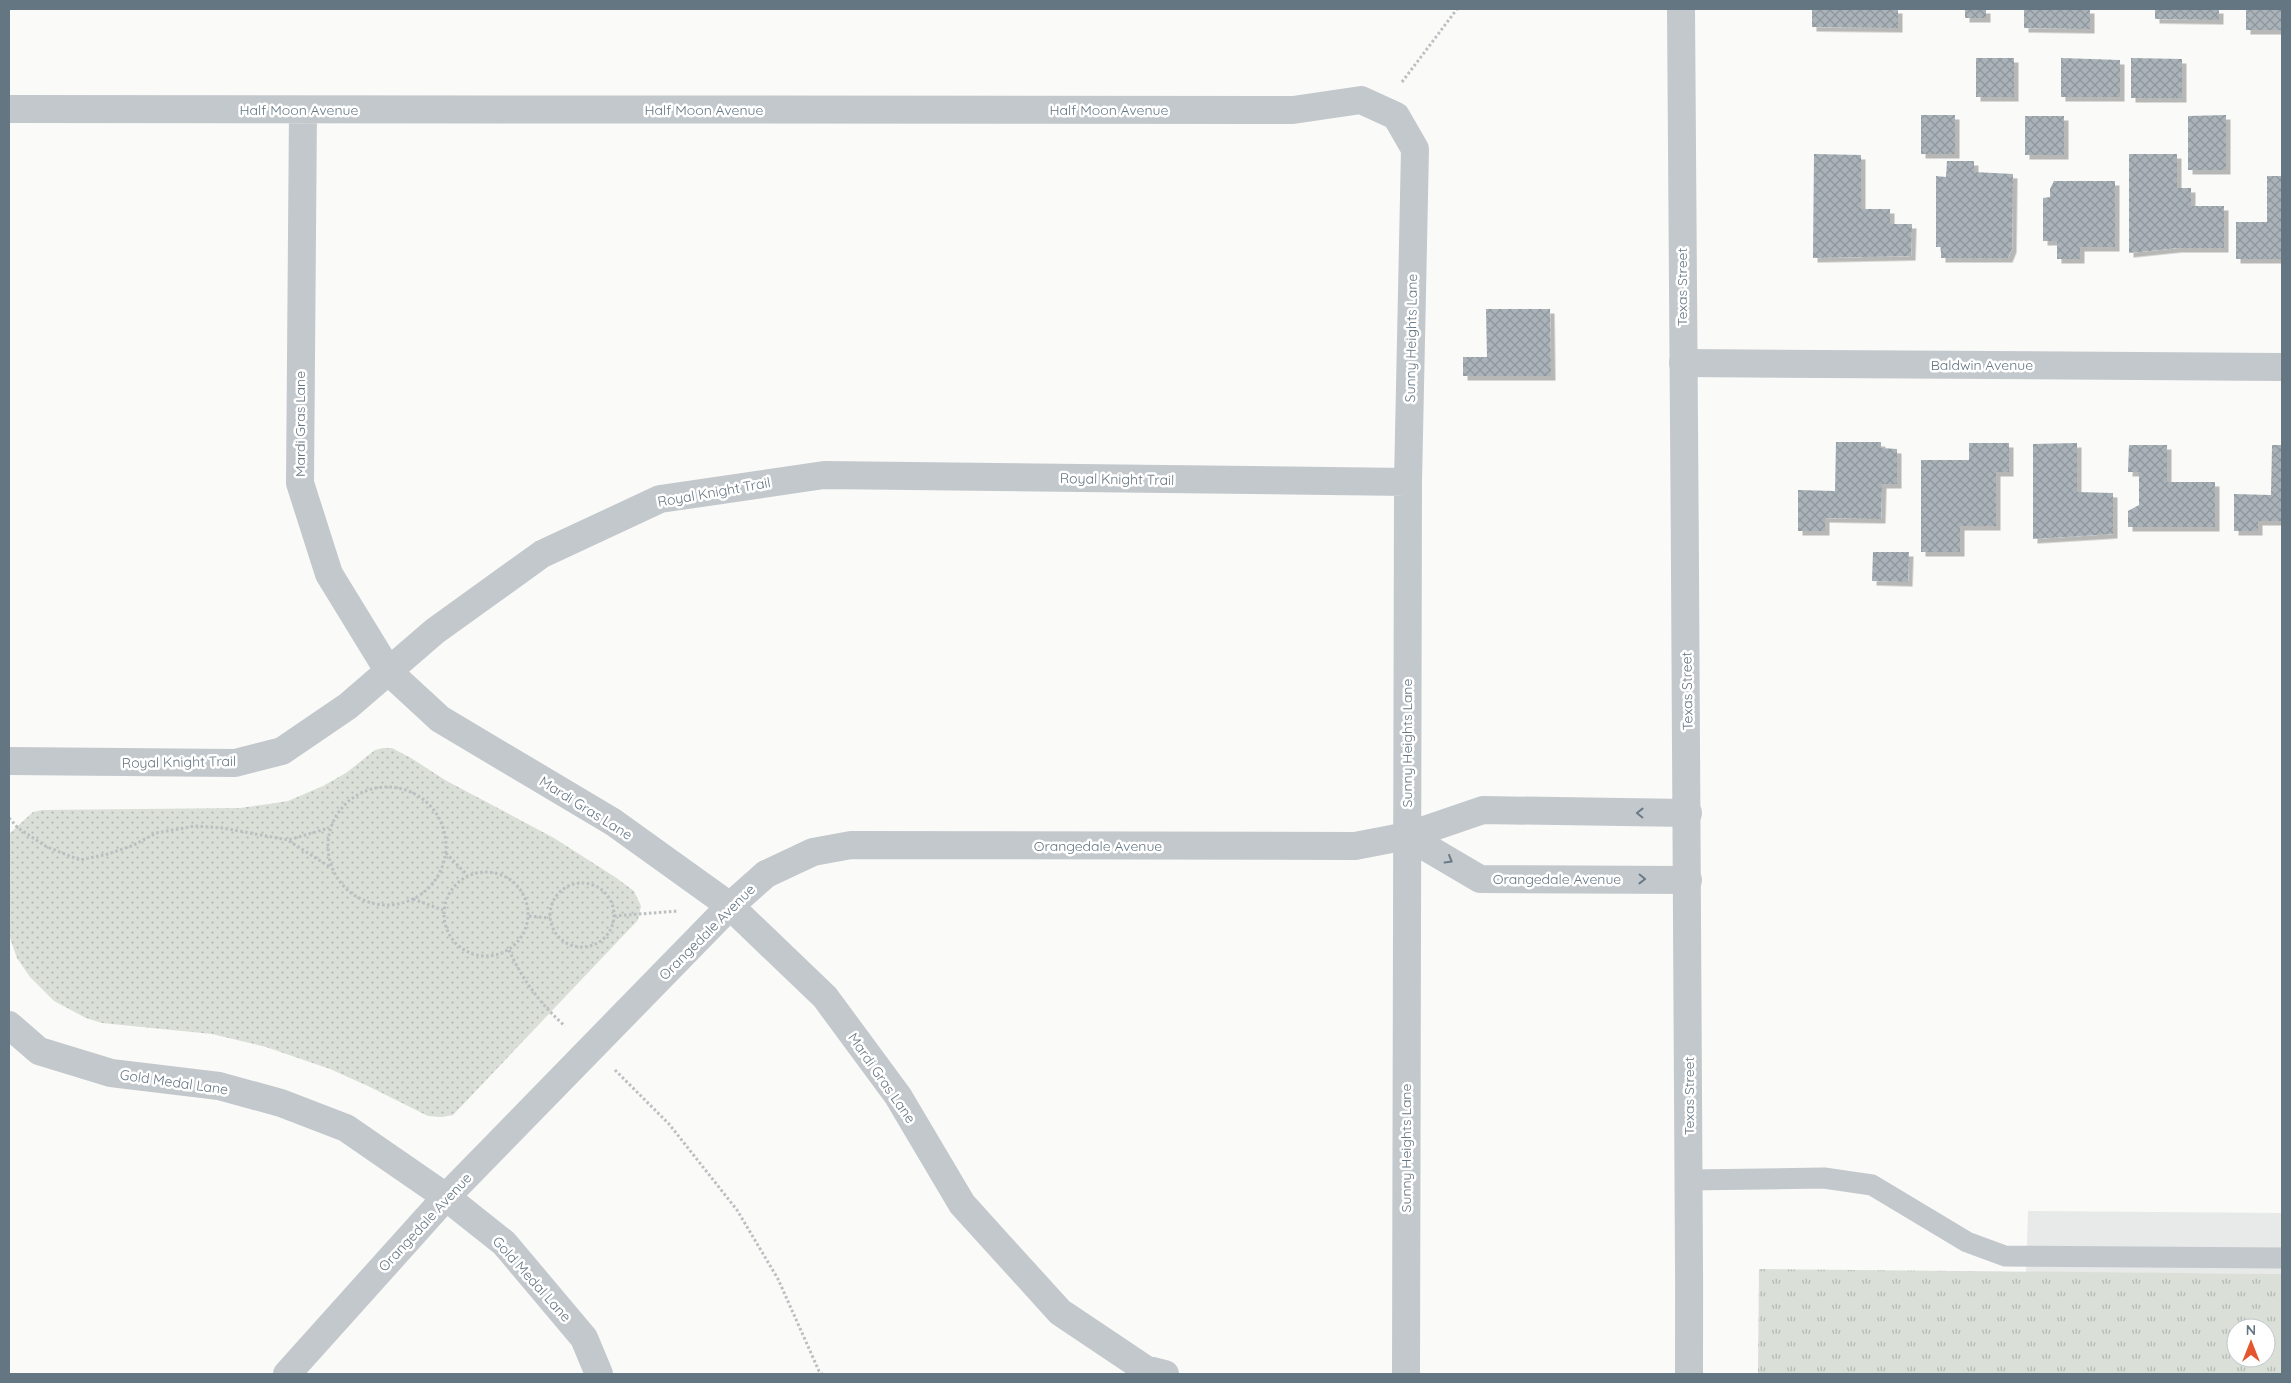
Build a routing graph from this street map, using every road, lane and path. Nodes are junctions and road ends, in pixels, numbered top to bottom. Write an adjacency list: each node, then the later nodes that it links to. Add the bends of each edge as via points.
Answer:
1 (1457, 9): 5 (path, via 1402,81)
2 (1681, 9): 6 (street, Texas Street)
3 (9, 109): 4 (street, Half Moon Avenue)
4 (303, 110): 5 (street, Half Moon Avenue, via 1293,110 1361,100); 9 (street, Mardi Gras Lane, via 300,483 329,574)
5 (1396, 116): 8 (street, Sunny Heights Lane, via 1415,149)
6 (1682, 363): 7 (street, Baldwin Avenue); 11 (street, Texas Street)
7 (2282, 367)
8 (1408, 482): 9 (street, Royal Knight Trail, via 824,475 660,498 542,554 435,631); 14 (street, Sunny Heights Lane)
9 (389, 672): 10 (street, Royal Knight Trail, via 348,706 282,751 235,763); 21 (street, Mardi Gras Lane, via 440,719 613,822)
10 (9, 761)
11 (1688, 813): 14 (street, Orangedale Avenue, one-way to 14, via 1483,810); 19 (street, Texas Street)
12 (9, 818): 15 (path, via 47,847 80,860 117,851 156,834 195,826)
13 (329, 828): 15 (path); 16 (path, via 338,811 352,797 370,788 389,786 409,790 426,800 438,815 445,834); 17 (path, via 327,848)
14 (1407, 836): 19 (street, Orangedale Avenue, one-way to 19, via 1480,878); 21 (street, Orangedale Avenue, via 1355,846 851,845 813,852 766,874); 36 (street, Sunny Heights Lane)
15 (288, 840): 17 (path)
16 (446, 854): 18 (path); 20 (path, via 440,872 429,888)
17 (331, 867): 20 (path, via 341,884 356,897 374,904 394,905)
18 (467, 875): 22 (path, via 446,896); 23 (path, via 496,873 510,879 520,889)
19 (1688, 880): 29 (street, Texas Street)
20 (412, 899): 22 (path)
21 (730, 906): 24 (path); 28 (street, Orangedale Avenue); 35 (street, Mardi Gras Lane, via 825,998 898,1096 962,1204 1060,1312 1145,1369)
22 (443, 910): 26 (path, via 444,925 458,947 483,957)
23 (529, 916): 25 (path); 26 (path, via 519,941)
24 (614, 916): 25 (path, via 606,936 588,947 572,945 558,937); 25 (path, via 612,906 600,889 580,884 562,891 555,898)
25 (550, 918)
26 (509, 950): 28 (path, via 534,996)
27 (9, 1025): 30 (street, Gold Medal Lane, via 38,1051 111,1073 219,1086 281,1103 346,1128)
28 (592, 1048): 30 (street, Orangedale Avenue); 34 (path, via 669,1124 737,1210 778,1279)
29 (1689, 1180): 31 (lane, via 1824,1178 1872,1185 1967,1242 2005,1256); 37 (street, Texas Street)
30 (446, 1197): 32 (street, Orangedale Avenue); 33 (street, Gold Medal Lane, via 504,1243 584,1338)
31 (2282, 1258)
32 (287, 1374)
33 (599, 1374)
34 (822, 1374)
35 (1165, 1374)
36 (1406, 1374)
37 (1689, 1374)

